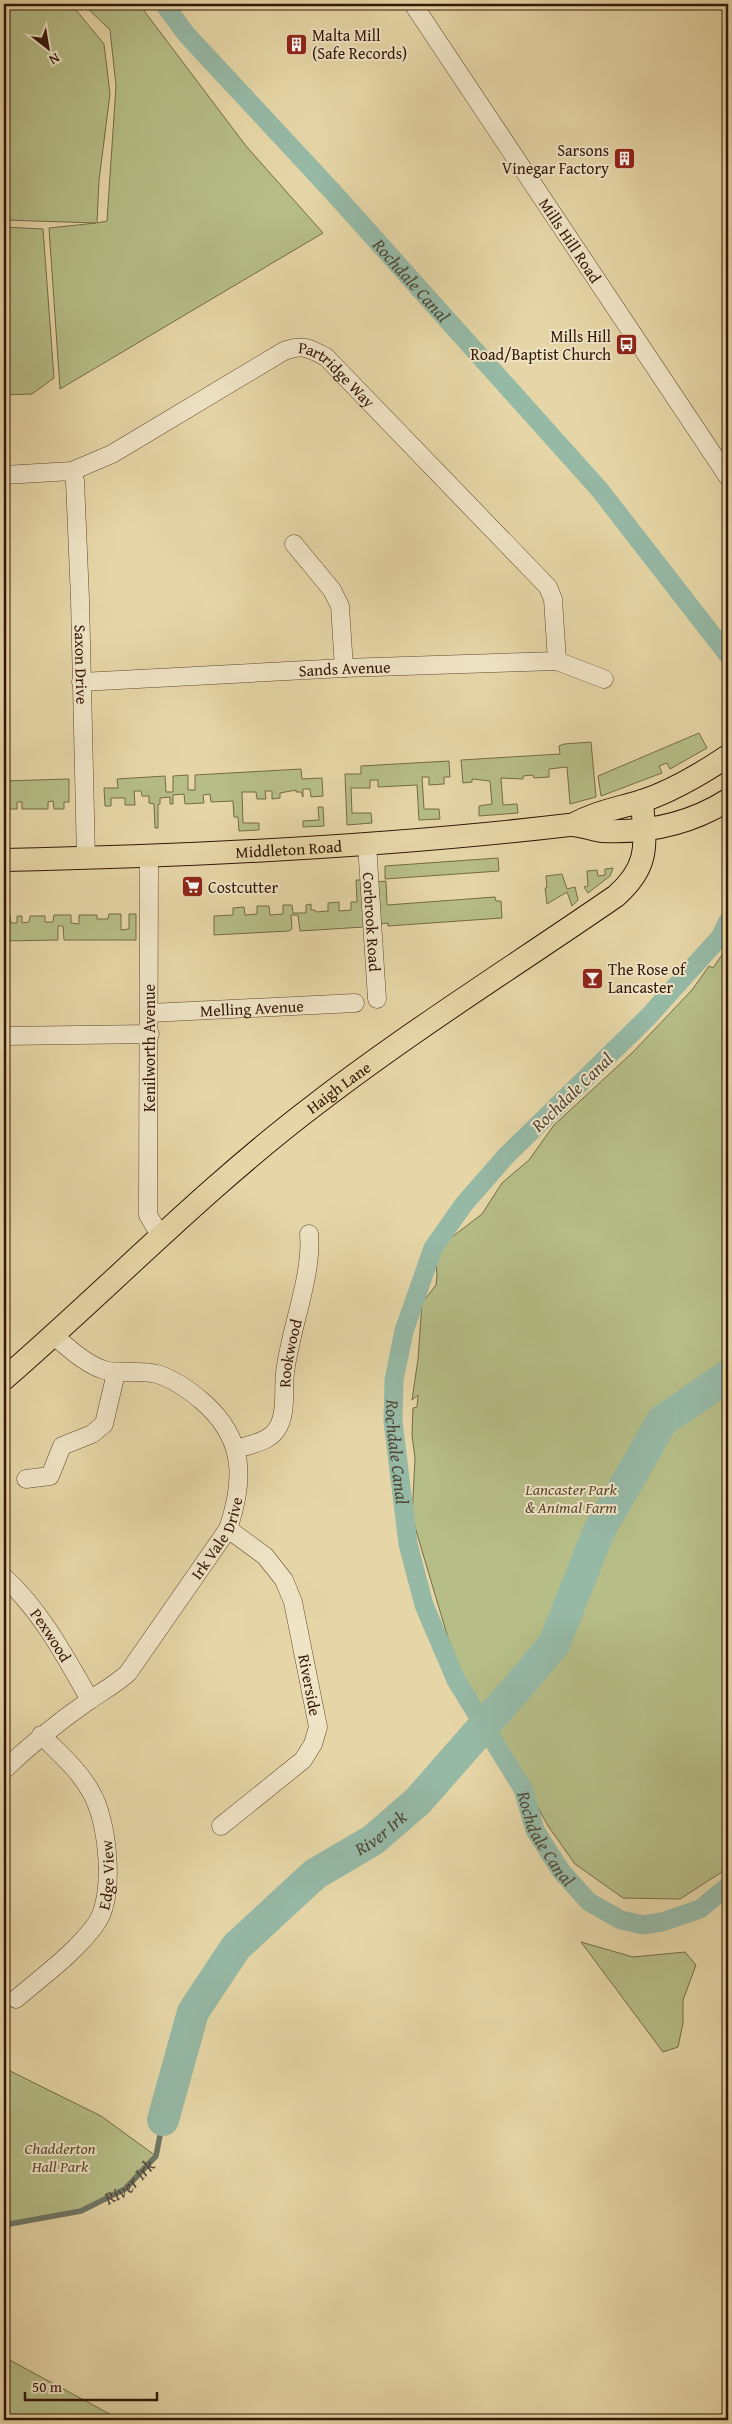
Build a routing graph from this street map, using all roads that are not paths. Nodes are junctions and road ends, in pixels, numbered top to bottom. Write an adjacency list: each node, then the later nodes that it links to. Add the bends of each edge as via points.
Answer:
1 (413, 4): 4 (street, Mills Hill Road)
2 (72, 471): 3 (street, Partridge Way); 6 (street, Partridge Way, via 112,454 284,351 296,346 308,348 326,356 548,587 553,599); 9 (street, Saxon Drive, via 80,599)
3 (4, 475)
4 (728, 477)
5 (294, 544): 7 (street, via 332,590 340,606)
6 (557, 660): 7 (street, Sands Avenue); 8 (street, Sands Avenue)
7 (344, 668): 9 (street, Sands Avenue)
8 (604, 679)
9 (81, 682): 17 (street, Saxon Drive)
10 (723, 759): 11 (main road, Middleton Road, via 680,785)
11 (642, 801): 13 (main road, Middleton Road, via 594,813); 14 (main road, Haigh Lane)
12 (726, 801): 14 (main road, Middleton Road, via 674,825)
13 (572, 825): 14 (main road, Middleton Road, via 600,831); 15 (main road, Middleton Road)
14 (644, 830): 25 (main road, Haigh Lane, via 645,849 640,867 632,882 616,896 316,1104 265,1144)
15 (367, 844): 16 (main road, Middleton Road); 19 (street, Corbrook Road)
16 (149, 856): 17 (main road, Middleton Road); 21 (street, Kenilworth Avenue)
17 (86, 859): 18 (main road, Middleton Road)
18 (4, 860)
19 (377, 999)
20 (354, 1003): 21 (street, Melling Avenue)
21 (150, 1013): 22 (street, Kenilworth Avenue)
22 (150, 1034): 23 (street); 25 (street, Kenilworth Avenue, via 148,1215)
23 (4, 1036)
24 (309, 1234): 29 (street, Rookwood, via 310,1253 291,1336 282,1416 277,1430 263,1441)
25 (161, 1237): 26 (main road, Haigh Lane)
26 (54, 1336): 27 (street, Irk Vale Drive, via 89,1363); 28 (main road, Haigh Lane)
27 (116, 1373): 29 (street, Irk Vale Drive, via 156,1374 190,1391 224,1425); 30 (street, via 104,1424 92,1434 62,1446 50,1476)
28 (4, 1379)
29 (236, 1450): 31 (street, Irk Vale Drive, via 240,1474 237,1503)
30 (26, 1479)
31 (228, 1529): 33 (street, Irk Vale Drive, via 128,1674); 36 (street, Riverside, via 265,1556 284,1580 293,1602 318,1728 303,1760)
32 (4, 1577): 33 (street, Pexwood, via 50,1631)
33 (90, 1700): 34 (street, Irk Vale Drive)
34 (41, 1735): 35 (street, Irk Vale Drive); 37 (street, Edge View, via 74,1769 99,1807 110,1878 106,1903 98,1922 79,1946)
35 (4, 1770)
36 (221, 1826)
37 (16, 1999)

